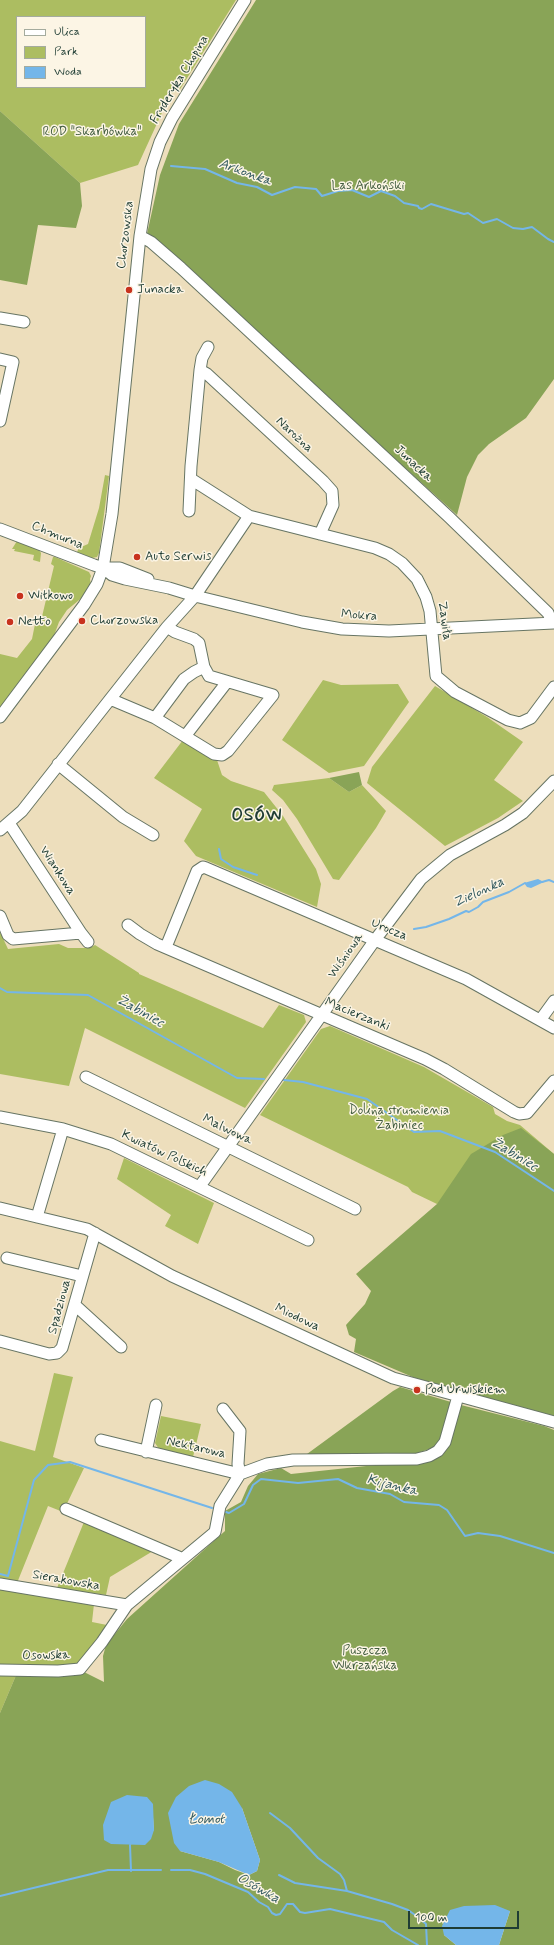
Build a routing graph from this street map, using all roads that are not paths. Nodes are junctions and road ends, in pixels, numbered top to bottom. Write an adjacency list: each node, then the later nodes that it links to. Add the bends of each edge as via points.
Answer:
1 (246, 0): 2 (street, Fryderyka Chopina, via 172,118 158,146)
2 (148, 178): 3 (street, Chorzowska)
3 (140, 236): 15 (street, Chorzowska, via 112,514); 17 (street, Junacka, via 151,242 181,268 449,517 548,613)
4 (0, 318): 5 (street)
5 (24, 322)
6 (208, 347): 8 (street, via 202,358)
7 (0, 359): 9 (street, via 13,362)
8 (200, 370): 10 (street); 14 (street, Narożna, via 332,491 334,505)
9 (0, 421)
10 (191, 479): 11 (street); 12 (street, Zawiła)
11 (188, 511)
12 (249, 516): 14 (street, Zawiła); 16 (street)
13 (0, 529): 15 (street, Chmurna)
14 (320, 534): 19 (street, Zawiła, via 382,551 408,568 426,597)
15 (103, 568): 16 (street, Mokra, via 117,577); 24 (street, Chorzowska, via 84,605)
16 (195, 596): 18 (street); 19 (street, Mokra, via 332,628 381,632)
17 (553, 622): 19 (street, Mokra)
18 (167, 627): 20 (street, via 197,640); 23 (street)
19 (432, 629): 22 (street, Zawiła, via 436,676 455,692 508,720 520,723 528,721)
20 (204, 667): 21 (street, via 212,678); 25 (street, via 184,679)
21 (227, 682): 26 (street); 26 (street, via 273,696 222,756 214,754)
22 (554, 687)
23 (110, 699): 25 (street); 27 (street)
24 (0, 717)
25 (155, 718): 26 (street)
26 (186, 735)
27 (58, 764): 29 (street, via 22,811); 30 (street, via 123,817)
28 (554, 781): 33 (street, Wiśniowa, via 536,801 515,818 450,855 431,869)
29 (4, 826): 31 (street, Wiankowa, via 85,938 13,939 8,935)
30 (153, 835)
31 (0, 916)
32 (128, 925): 34 (street, Macierzanki)
33 (375, 940): 34 (street, Urocza, via 206,868 200,868); 36 (street, Wiśniowa); 37 (street, Urocza, via 477,983)
34 (166, 947): 36 (street, Macierzanki)
35 (554, 1001): 37 (street)
36 (321, 1016): 40 (street, Macierzanki, via 430,1061 514,1112 524,1114 531,1109); 43 (street, Wiśniowa)
37 (540, 1019): 38 (street, Urocza)
38 (554, 1028)
39 (86, 1077): 43 (street, Malwowa)
40 (554, 1081)
41 (0, 1117): 42 (street, Kwiatów Polskich)
42 (63, 1129): 44 (street, Kwiatów Polskich, via 111,1144); 47 (street)
43 (228, 1146): 44 (street, Wiśniowa); 46 (street, Malwowa)
44 (200, 1186): 49 (street, Kwiatów Polskich)
45 (0, 1208): 47 (street, Miodowa)
46 (355, 1210)
47 (37, 1217): 48 (street, Miodowa, via 81,1227)
48 (95, 1233): 51 (street, Spadziowa); 55 (street, Miodowa, via 172,1276 383,1374)
49 (308, 1240)
50 (7, 1258): 51 (street)
51 (82, 1276): 52 (street, Spadziowa)
52 (75, 1305): 53 (street, Spadziowa, via 64,1344 57,1353 49,1354); 54 (street)
53 (0, 1342)
54 (121, 1347)
55 (458, 1396): 58 (street, Miodowa); 61 (street, via 445,1442 438,1451 429,1456 417,1459 293,1460 267,1464)
56 (156, 1405): 60 (street, Nektarowa)
57 (223, 1410): 61 (street, via 240,1430)
58 (554, 1422)
59 (101, 1440): 60 (street, Nektarowa)
60 (146, 1452): 61 (street, Nektarowa)
61 (240, 1474): 63 (street, via 220,1506 215,1532)
62 (66, 1509): 63 (street)
63 (181, 1558): 65 (street)
64 (0, 1584): 65 (street, Sierakowska)
65 (127, 1605): 66 (street, Osowska, via 80,1669)
66 (0, 1670)

